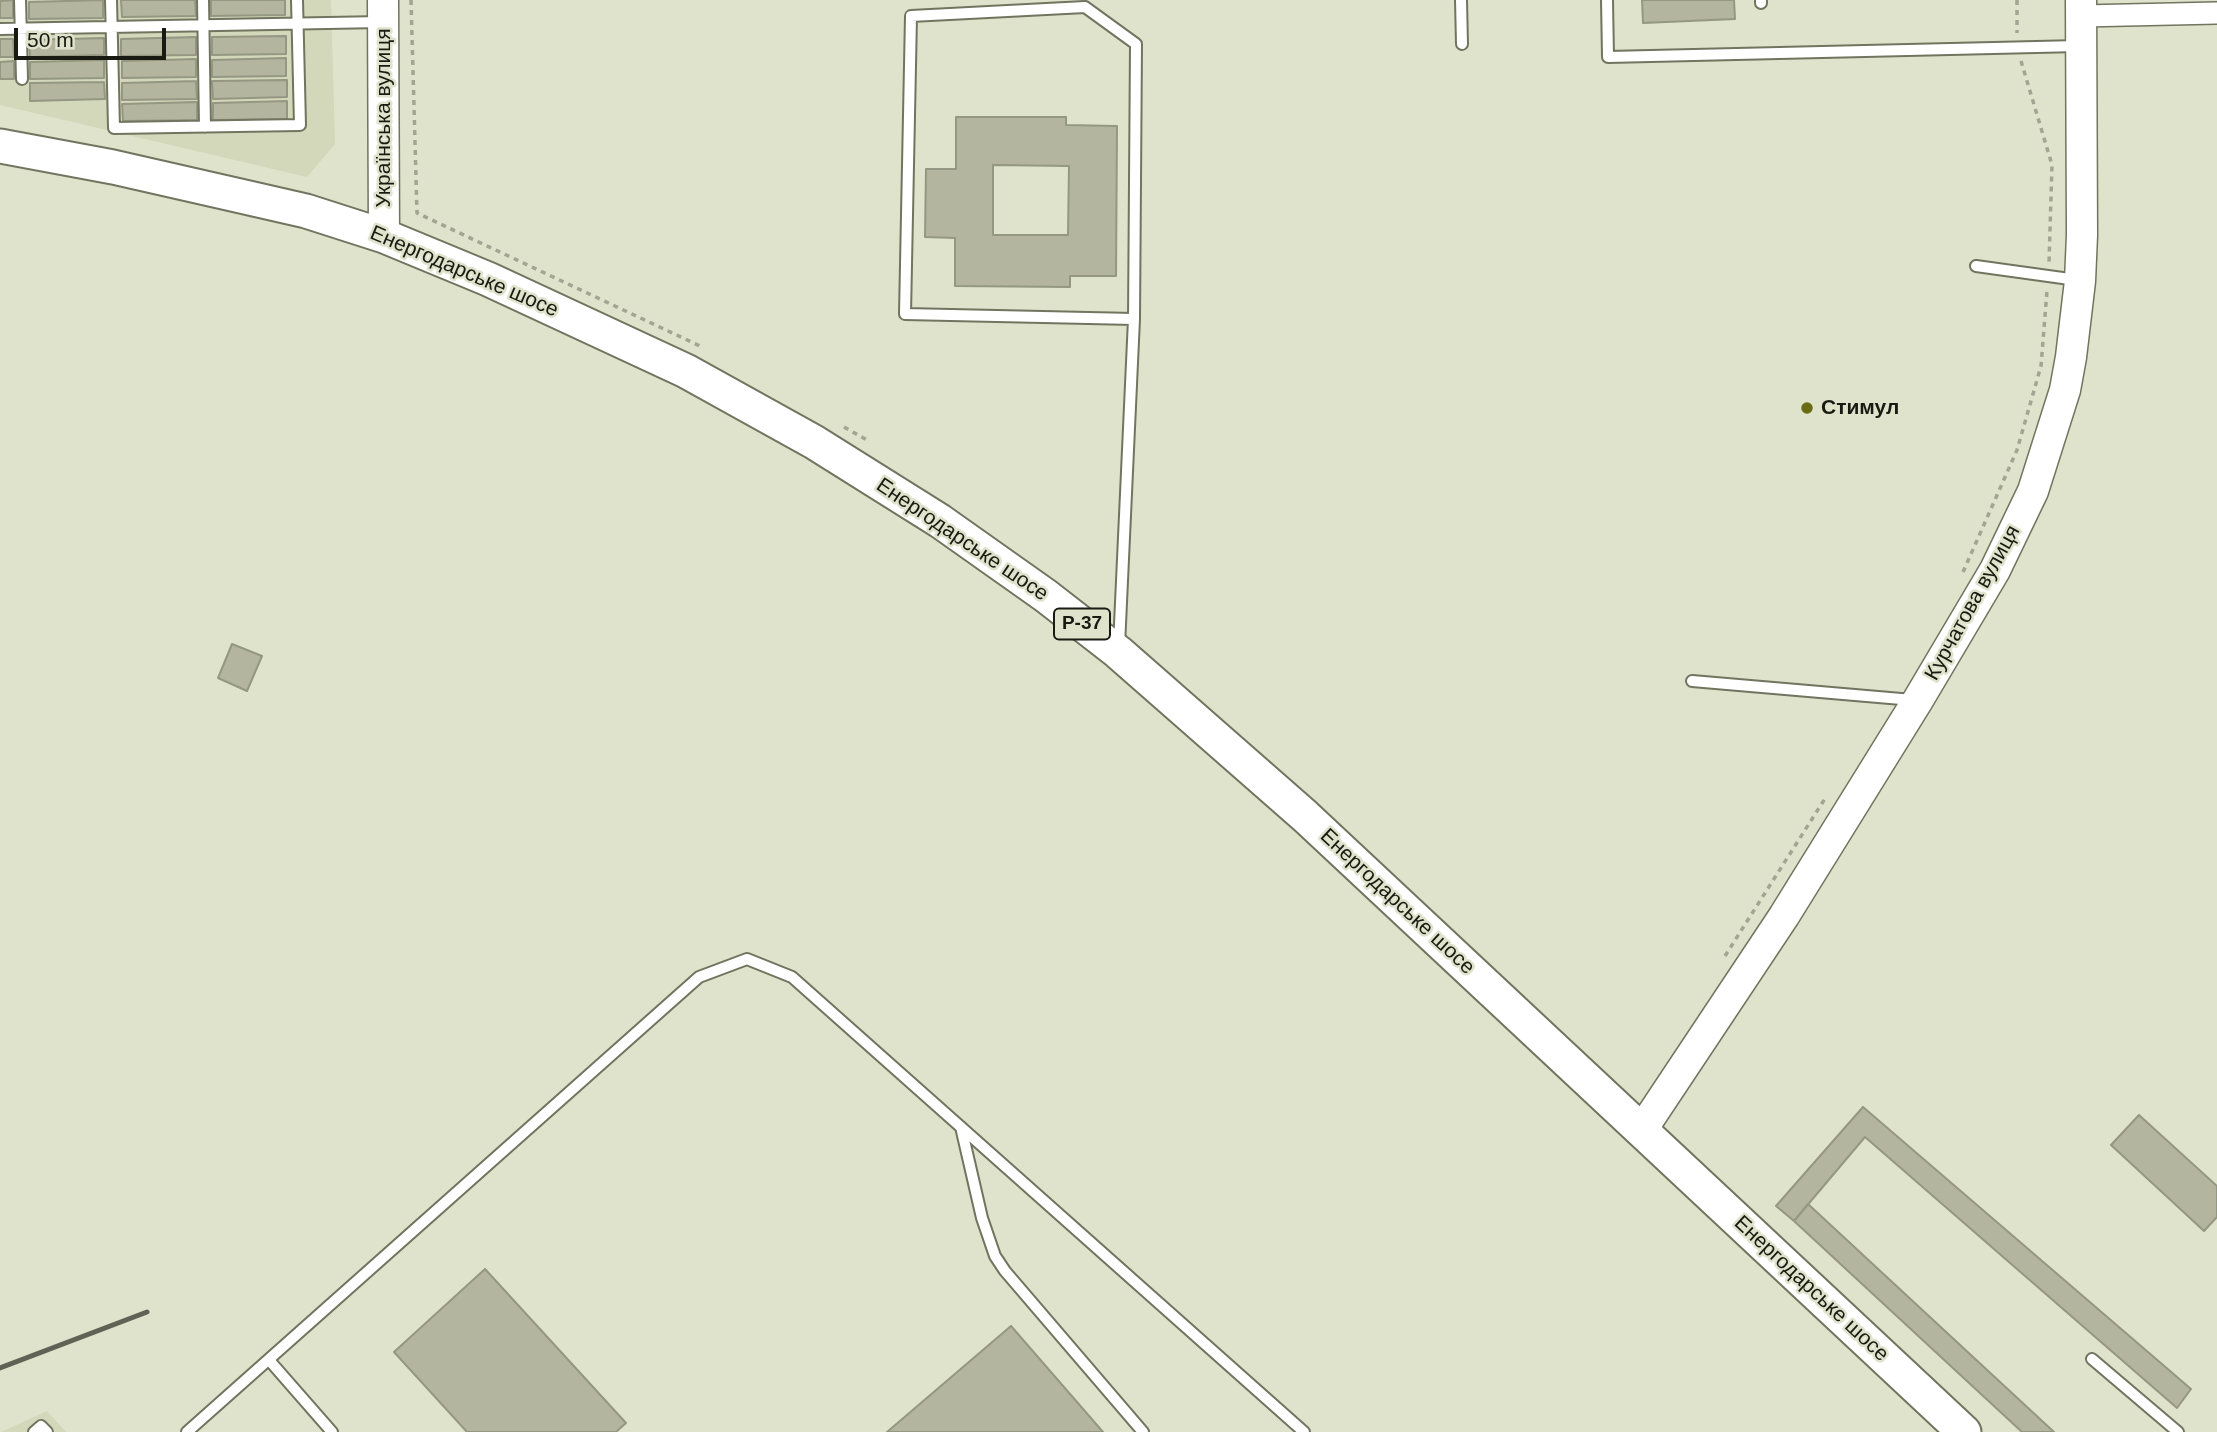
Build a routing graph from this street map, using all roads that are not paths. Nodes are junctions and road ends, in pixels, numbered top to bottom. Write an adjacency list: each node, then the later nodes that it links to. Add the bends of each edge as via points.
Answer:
1 (20, 0): 14 (lane)
2 (111, 0): 12 (lane)
3 (203, 0): 11 (lane)
4 (297, 0): 10 (lane)
5 (1461, 0): 15 (lane)
6 (1607, 0): 16 (lane, via 1608,57)
7 (2081, 8): 9 (street); 16 (street, Курчатова вулиця)
8 (383, 11): 10 (lane); 20 (street, Українська вулиця)
9 (2217, 13)
10 (298, 25): 11 (lane); 18 (lane, via 300,125)
11 (203, 26): 12 (lane); 18 (lane)
12 (112, 28): 14 (lane); 18 (lane, via 114,128)
13 (0, 29): 14 (lane)
14 (20, 29): 17 (lane)
15 (1462, 44)
16 (2082, 46): 22 (street, Курчатова вулиця)
17 (22, 79)
18 (205, 127)
19 (0, 146): 20 (main road, Енергодарське шосе / Р-37, via 306,211)
20 (384, 236): 24 (main road, Енергодарське шосе / Р-37, via 685,371 814,442 940,521)
21 (1976, 266): 22 (lane)
22 (2080, 281): 26 (street, Курчатова вулиця, via 2065,390 2033,491 1995,570)
23 (1134, 319): 23 (lane, via 1136,44 1086,7 911,16 905,314); 24 (lane)
24 (1118, 652): 28 (main road, Енергодарське шосе / Р-37, via 1305,816)
25 (1692, 681): 26 (lane)
26 (1918, 700): 28 (street, Курчатова вулиця, via 1784,916)
27 (961, 1127): 30 (lane, via 792,977 747,959 699,977); 35 (lane, via 995,1256); 36 (lane)
28 (1641, 1131): 37 (main road, Енергодарське шосе / Р-37)
29 (2092, 1359): 38 (lane)
30 (269, 1360): 33 (lane); 34 (lane)
31 (34, 1432): 32 (lane, via 41,1426)
32 (47, 1432)
33 (187, 1432)
34 (332, 1432)
35 (1143, 1432)
36 (1304, 1432)
37 (1964, 1432)
38 (2178, 1432)

